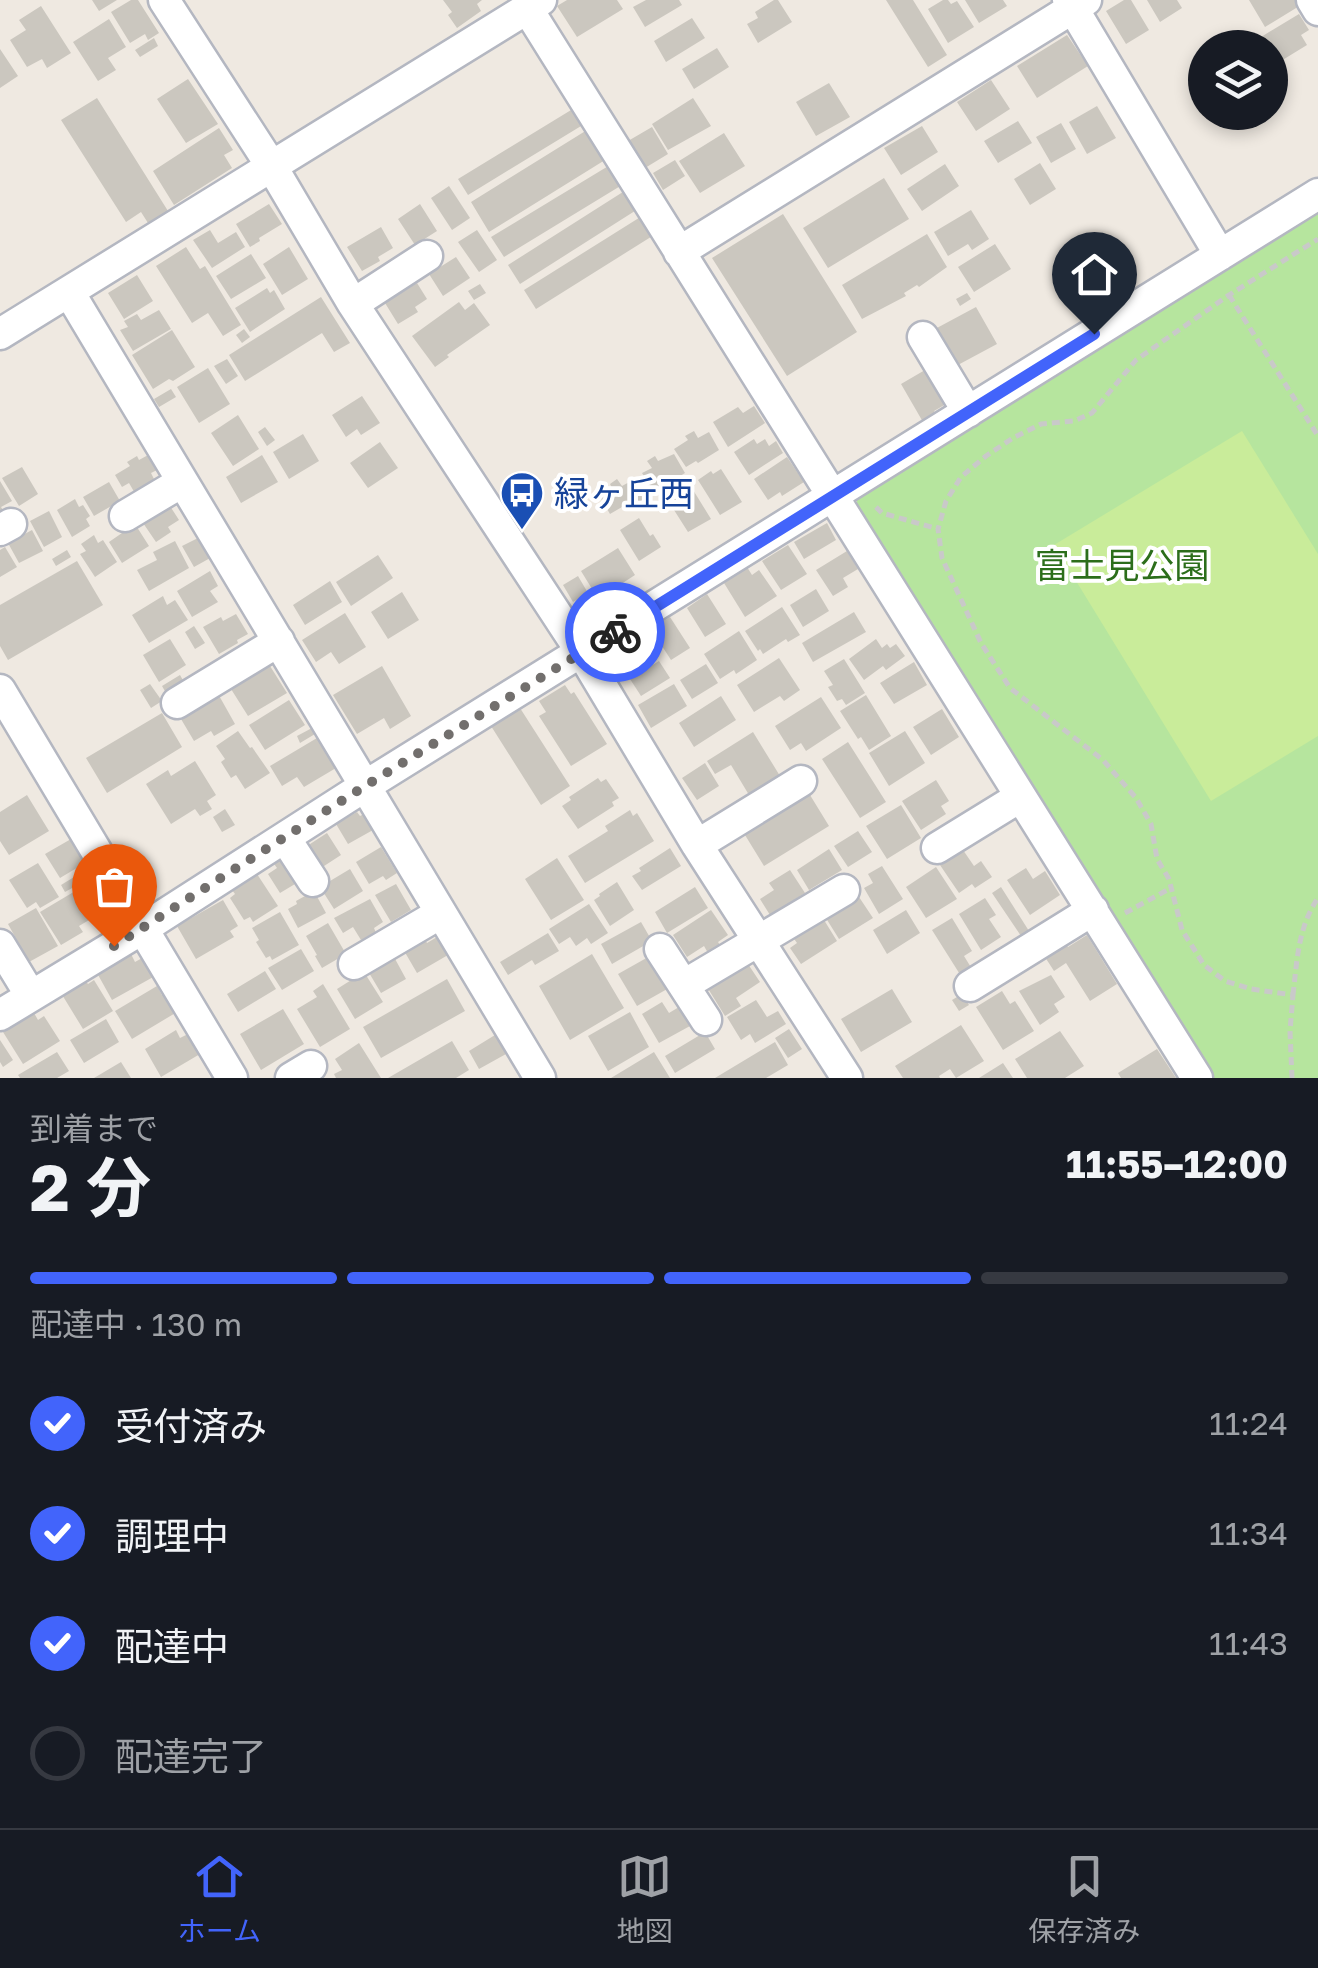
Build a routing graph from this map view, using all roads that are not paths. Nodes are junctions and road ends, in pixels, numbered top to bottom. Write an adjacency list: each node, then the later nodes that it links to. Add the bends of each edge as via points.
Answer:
1 (164, 0): 6 (street)
2 (1312, 0): 5 (street)
3 (1076, 3): 8 (street); 10 (street)
4 (517, 7): 6 (street); 8 (street)
5 (1318, 10)
6 (272, 167): 11 (street); 12 (street)
7 (1318, 194): 10 (street)
8 (679, 252): 17 (street)
9 (427, 256): 12 (street)
10 (1220, 256): 15 (street)
11 (69, 292): 13 (street); 16 (street)
12 (353, 304): 20 (street)
13 (0, 334)
14 (922, 337): 15 (street)
15 (968, 412): 17 (street)
16 (182, 482): 18 (street); 19 (street)
17 (843, 490): 20 (street); 25 (street)
18 (125, 516)
19 (279, 641): 22 (street, via 204,671); 24 (street)
20 (582, 653): 24 (street); 27 (street)
21 (0, 690): 33 (street)
22 (176, 703)
23 (802, 781): 27 (street)
24 (365, 786): 26 (street); 31 (street)
25 (1020, 797): 28 (street); 32 (street)
26 (286, 838): 29 (street); 33 (street)
27 (697, 845): 34 (street)
28 (937, 848)
29 (313, 881)
30 (844, 890): 34 (street)
31 (441, 913): 37 (street); 44 (street)
32 (1098, 918): 39 (street); 46 (street)
33 (142, 929): 40 (street); 43 (street)
34 (758, 941): 38 (street); 45 (street)
35 (0, 945): 40 (street)
36 (660, 950): 38 (street)
37 (354, 964)
38 (684, 985): 42 (street)
39 (970, 986)
40 (31, 996): 41 (street)
41 (0, 1015)
42 (706, 1020)
43 (232, 1078)
44 (540, 1078)
45 (848, 1078)
46 (1197, 1078)

